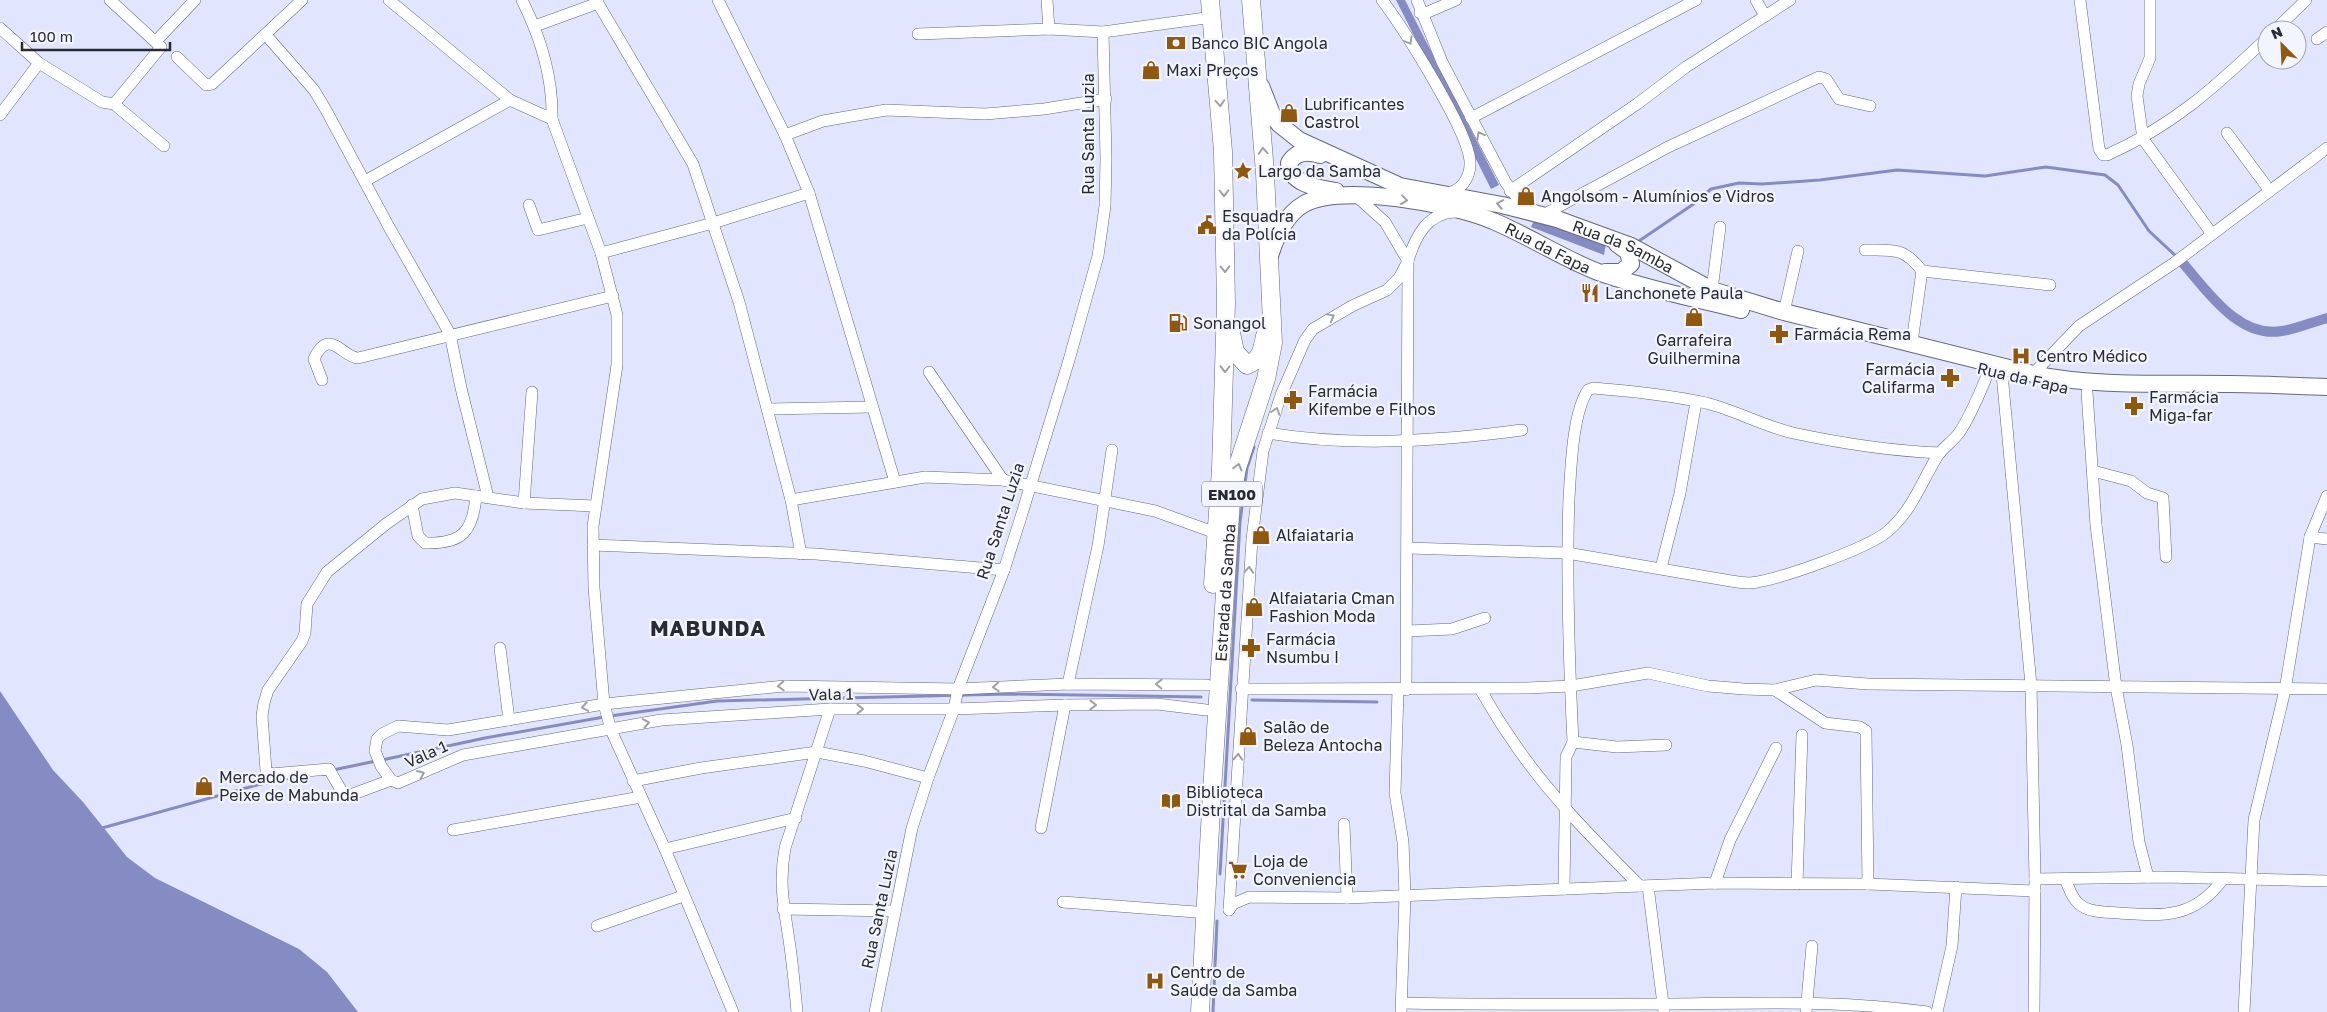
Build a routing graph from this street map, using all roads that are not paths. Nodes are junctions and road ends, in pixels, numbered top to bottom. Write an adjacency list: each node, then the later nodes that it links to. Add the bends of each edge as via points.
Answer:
1 (110, 0): 29 (street)
2 (196, 0): 29 (street)
3 (302, 0): 28 (street)
4 (389, 0): 35 (street)
5 (522, 0): 23 (street)
6 (718, 0): 42 (street)
7 (1047, 0): 25 (street)
8 (1251, 0): 33 (main road, Estrada da Samba / EN100)
9 (1382, 0): 50 (street, one-way to 50, via 1458,127 1469,154 1470,169 1466,182 1448,193)
10 (1417, 0): 20 (street)
11 (1456, 0): 20 (street)
12 (1696, 0): 39 (street)
13 (1756, 0): 21 (street)
14 (1790, 0): 21 (street)
15 (2080, 0): 43 (street, via 2099,149 2102,155 2107,155)
16 (2150, 0): 43 (street, via 2150,58 2137,96)
17 (2306, 0): 22 (street)
18 (597, 2): 23 (street); 57 (street, via 693,164)
19 (1212, 8): 26 (street); 71 (main road, Estrada da Samba / EN100, one-way to 71, via 1223,150)
20 (1420, 13): 39 (street)
21 (1765, 16): 48 (street, via 1686,67)
22 (2285, 20)
23 (535, 26): 40 (street, via 549,72 553,95)
24 (0, 28): 32 (street)
25 (1049, 29): 26 (street); 27 (street)
26 (1103, 32): 34 (street, Rua Santa Luzia)
27 (918, 34)
28 (266, 35): 31 (street, via 209,85); 47 (street, via 314,90)
29 (156, 41): 36 (street, via 160,50)
30 (2257, 48): 43 (street, via 2214,89)
31 (177, 57)
32 (39, 62): 36 (street, via 102,102); 38 (street)
33 (1257, 72): 46 (main road, Rua da Samba, via 1265,100 1279,124 1299,140); 64 (main road, Estrada da Samba / EN100, one-way to 33)
34 (1106, 99): 42 (street, via 985,114 886,110 823,121); 95 (street, Rua Santa Luzia, via 1105,206 1098,256)
35 (510, 100): 40 (street); 47 (street)
36 (114, 104): 44 (street)
37 (1870, 106): 55 (street, via 1839,99 1826,79 1819,77 1668,147)
38 (0, 115)
39 (1471, 118): 48 (street, one-way to 39)
40 (552, 120): 56 (street)
41 (2227, 133): 49 (street)
42 (785, 135): 51 (street)
43 (2143, 138): 60 (street)
44 (164, 146)
45 (2327, 148): 49 (street)
46 (1353, 166): 50 (main road, Rua da Samba, via 1400,186); 52 (main road, via 1305,152 1289,162 1291,172 1308,185)
47 (365, 181): 74 (street)
48 (1510, 191): 55 (street, via 1528,207)
49 (2270, 191): 60 (street)
50 (1431, 192): 55 (main road, Rua da Samba, one-way to 50)
51 (809, 193): 57 (street); 85 (street)
52 (1356, 196): 54 (main road, Rua da Fapa, one-way to 54, via 1435,204); 64 (main road, Rua da Fapa, via 1322,197 1299,207 1280,229); 65 (street, via 1385,222)
53 (529, 205): 56 (street, via 538,230)
54 (1476, 215): 65 (street, via 1454,211 1432,219 1416,237); 66 (main road, Rua da Fapa)
55 (1551, 217): 59 (main road, Rua da Samba)
56 (588, 218): 63 (street)
57 (713, 223): 63 (street); 86 (street, via 739,302)
58 (1720, 227): 69 (street)
59 (1596, 234): 66 (main road, via 1624,248 1631,264 1627,269 1614,273); 69 (main road, Rua da Samba, via 1642,251)
60 (2212, 234): 78 (street, via 2079,326)
61 (1865, 250): 67 (street, via 1894,250 1914,260)
62 (1798, 251): 73 (street)
63 (601, 253): 70 (street)
64 (1269, 258): 72 (main road, Estrada da Samba / EN100)
65 (1408, 261): 88 (street, Estrada da Samba, one-way to 65, via 1281,394 1313,329 1387,290 1399,278); 89 (street)
66 (1586, 267): 77 (main road, Rua da Fapa, via 1649,288)
67 (1922, 271): 68 (street); 75 (street)
68 (2050, 285)
69 (1712, 290): 73 (main road, Rua da Samba)
70 (613, 296): 74 (street); 103 (street, via 618,335 617,365)
71 (1226, 303): 72 (main road, via 1235,352 1247,365 1261,355); 104 (main road, Estrada da Samba / EN100, one-way to 104)
72 (1272, 303): 181 (main road, Estrada da Samba / EN100, one-way to 72, via 1231,501 1237,468 1270,363)
73 (1784, 312): 75 (main road, Rua da Samba)
74 (450, 334): 79 (street, via 358,358 353,358 337,345 326,345 318,350 314,359); 98 (street, via 460,388)
75 (1912, 342): 78 (main road, Rua da Samba)
76 (928, 372): 93 (street)
77 (1996, 373): 82 (main road, Rua da Fapa); 91 (street, via 1960,432); 118 (street)
78 (2033, 374): 80 (main road, Rua da Samba, via 2130,385)
79 (322, 380)
80 (2327, 387)
81 (532, 392): 101 (street)
82 (2087, 392): 83 (main road); 92 (street)
83 (2327, 395)
84 (1696, 402): 91 (street, via 1792,433 1906,451); 109 (street, via 1624,390 1588,390 1571,457); 112 (street, via 1684,477)
85 (871, 407): 86 (street); 94 (street)
86 (768, 409): 100 (street)
87 (1522, 430): 89 (street)
88 (1268, 433): 89 (street, via 1326,440); 123 (street, Estrada da Samba, one-way to 88, via 1255,505)
89 (1409, 440): 108 (street)
90 (1112, 450): 99 (street)
91 (1940, 453): 112 (street, via 1914,499 1887,532 1815,565 1769,580 1748,583)
92 (2093, 471): 111 (street, via 2131,481 2147,493 2163,498); 121 (street, via 2096,525)
93 (1003, 480): 94 (street, via 926,477); 95 (street)
94 (894, 482): 100 (street)
95 (1029, 485): 99 (street); 113 (street, Rua Santa Luzia)
96 (476, 496): 98 (street); 102 (street, via 454,493); 102 (street, via 469,529 457,539 442,544 425,543 418,536)
97 (2327, 496): 105 (street)
98 (488, 497): 101 (street)
99 (1105, 499): 104 (street, via 1155,511); 117 (street)
100 (791, 500): 110 (street)
101 (524, 503): 103 (street)
102 (412, 505): 142 (street, via 326,572 307,604 302,641 268,690 262,716 267,773 329,769 345,797)
103 (595, 506): 107 (street)
104 (1216, 533): 119 (main road, Estrada da Samba / EN100)
105 (2310, 537): 106 (street); 127 (street)
106 (2327, 539)
107 (593, 545): 110 (street); 130 (street, via 596,626)
108 (1408, 548): 109 (street); 115 (street)
109 (1566, 553): 112 (street); 120 (street)
110 (801, 554): 113 (street)
111 (2166, 557)
112 (1661, 568)
113 (1004, 570): 128 (street, Rua Santa Luzia)
114 (1485, 618): 115 (street, via 1452,629)
115 (1408, 631): 125 (street)
116 (500, 648): 134 (street)
117 (1068, 684): 119 (street, Vala 1, one-way to 117); 128 (street, Vala 1, one-way to 128)
118 (2030, 685): 121 (street); 126 (street, via 1868,684 1816,680); 160 (street)
119 (1208, 686): 133 (main road, Estrada da Samba / EN100)
120 (1571, 686): 122 (street); 126 (street, via 1648,673 1708,686); 137 (street)
121 (2116, 687): 127 (street); 152 (street, via 2139,842)
122 (1480, 688): 125 (street); 145 (street, via 1510,737)
123 (1242, 689): 125 (street); 151 (street, Estrada da Samba, one-way to 123)
124 (2327, 689): 127 (street)
125 (1402, 690): 165 (street, via 1395,783 1403,842)
126 (1775, 690): 159 (street, via 1825,723 1860,727 1866,731)
127 (2285, 690): 155 (street, via 2258,796)
128 (957, 691): 130 (street, Vala 1, one-way to 130, via 785,686); 131 (street, Rua Santa Luzia)
129 (1065, 705): 131 (street, Vala 1); 133 (street, Vala 1, one-way to 133, via 1157,704); 148 (street)
130 (605, 707): 134 (street, Vala 1, one-way to 134); 135 (street)
131 (954, 708): 132 (street, Vala 1, one-way to 131); 141 (street, Rua Santa Luzia)
132 (830, 709): 135 (street, Vala 1, one-way to 132, via 661,720); 140 (street)
133 (1206, 710): 171 (main road, Estrada da Samba / EN100)
134 (509, 720): 142 (street, Vala 1, via 448,730 398,726 382,734 376,739 375,751)
135 (610, 727): 142 (street, Vala 1, one-way to 135, via 405,781 463,756); 143 (street)
136 (1802, 735): 158 (street)
137 (1573, 742): 138 (street, via 1617,747); 145 (street, via 1566,757)
138 (1666, 745)
139 (1776, 748): 157 (street, via 1730,840)
140 (817, 752): 141 (street); 143 (street); 146 (street)
141 (928, 778): 170 (street, Rua Santa Luzia, via 912,828)
142 (391, 780)
143 (633, 781): 144 (street)
144 (641, 797): 149 (street); 150 (street)
145 (1565, 806): 161 (street, via 1607,854); 163 (street)
146 (796, 818): 150 (street); 169 (street, via 782,867)
147 (1344, 824): 167 (street)
148 (1041, 828)
149 (453, 830)
150 (665, 849): 164 (street)
151 (1231, 876): 166 (street, via 1235,885); 166 (street, via 1229,910 1233,904)
152 (2148, 877): 153 (street); 154 (street)
153 (2065, 879): 154 (street, via 2077,903 2084,908 2152,916 2186,910 2209,896); 160 (street)
154 (2223, 879): 155 (street)
155 (2251, 880): 156 (street); 185 (street)
156 (2327, 881)
157 (1716, 883): 158 (street); 161 (street)
158 (1797, 884): 159 (street)
159 (1868, 884): 162 (street)
160 (2035, 885): 162 (street); 184 (street)
161 (1644, 886): 163 (street); 176 (street)
162 (1956, 887): 183 (street, via 1952,946)
163 (1564, 889): 165 (street)
164 (683, 896): 172 (street); 177 (street)
165 (1405, 896): 167 (street); 174 (street)
166 (1249, 897): 167 (street)
167 (1347, 898)
168 (1063, 902): 171 (street)
169 (783, 909): 170 (street); 178 (street)
170 (895, 910): 179 (street, Rua Santa Luzia)
171 (1196, 912): 180 (main road, Estrada da Samba / EN100)
172 (597, 926)
173 (1812, 946): 175 (street)
174 (1401, 1007): 176 (street)
175 (1807, 1007): 176 (street); 182 (street, via 1902,1008)
176 (1663, 1008)
177 (733, 1012)
178 (797, 1012)
179 (875, 1012)
180 (1190, 1012)
181 (1200, 1012)
182 (1927, 1012)
183 (1937, 1012)
184 (2034, 1012)
185 (2244, 1012)

